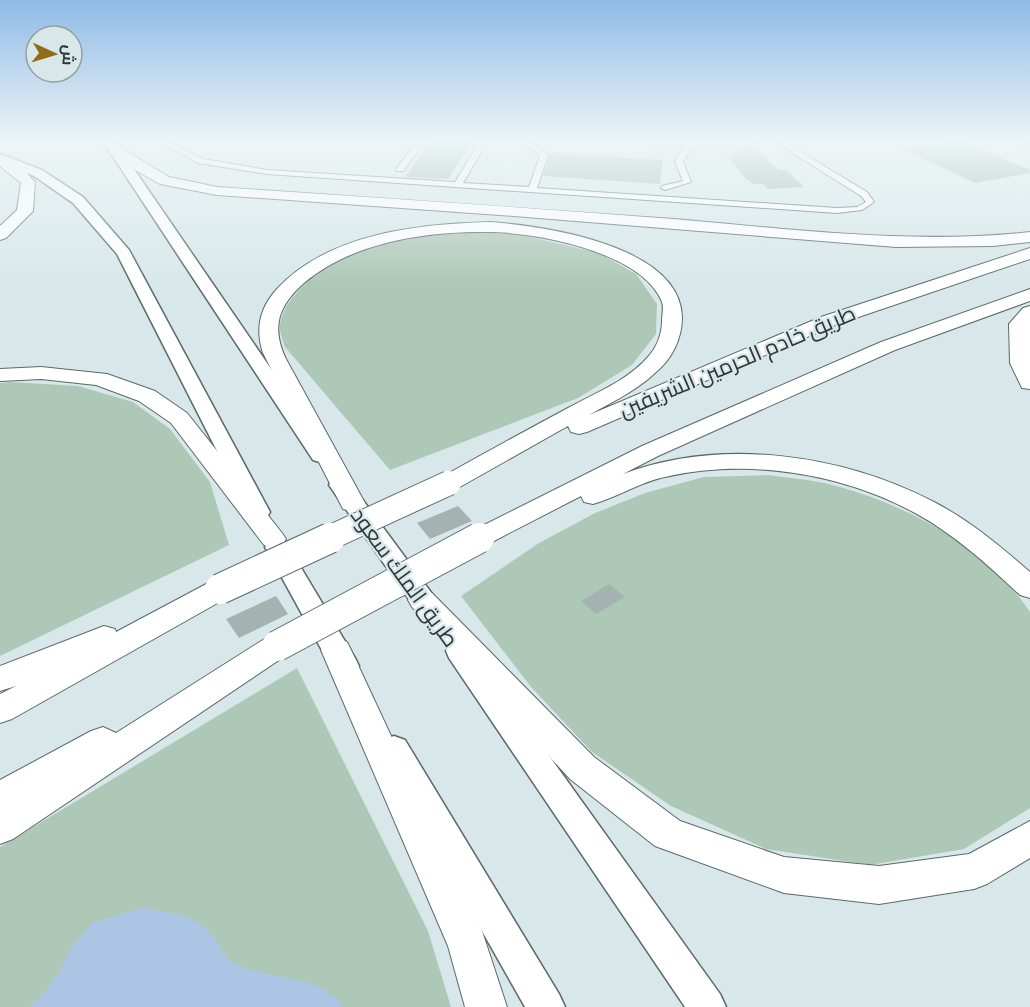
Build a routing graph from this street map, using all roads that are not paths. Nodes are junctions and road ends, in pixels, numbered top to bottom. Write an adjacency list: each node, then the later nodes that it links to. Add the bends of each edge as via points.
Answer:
1 (27, 190): 7 (highway, via 24,211)
2 (63, 190): 17 (main road, via 78,200 124,253)
3 (139, 190): 15 (main road, طريق الملك سعود)
4 (212, 190): 8 (highway, via 896,242)
5 (532, 190): 6 (street, via 849,210 870,202)
6 (857, 190)
7 (0, 235)
8 (1030, 237)
9 (1030, 253): 14 (highway, طريق خادم الحرمين الشريفين, via 828,321)
10 (1030, 295): 16 (highway, طريق خادم الحرمين الشريفين, via 888,346 779,394 650,451)
11 (1030, 312): 13 (highway, via 1019,324 1020,363)
12 (0, 375): 17 (highway, via 41,372 99,379 147,396 179,418)
13 (1030, 383)
14 (449, 483): 15 (highway, via 648,370 669,343 675,320 671,298 651,275 621,256 585,242 540,231 492,227 448,228 366,243 302,274 283,293 269,316 271,347); 19 (highway, bridge)
15 (352, 502): 20 (main road, طريق الملك سعود)
16 (483, 536): 18 (highway, via 661,470 709,463 810,468 871,484 925,507 978,541); 21 (highway, bridge)
17 (273, 539): 22 (main road)
18 (1030, 588)
19 (220, 589): 23 (highway); 24 (highway)
20 (422, 600): 27 (highway, via 582,768 668,834 784,875 879,885 974,871); 30 (main road, طريق الملك سعود)
21 (277, 646): 25 (highway); 26 (highway)
22 (336, 651): 28 (highway, via 468,945); 29 (main road)
23 (0, 679)
24 (0, 710)
25 (0, 798)
26 (0, 827)
27 (1030, 838)
28 (486, 1007)
29 (546, 1007)
30 (707, 1007)

